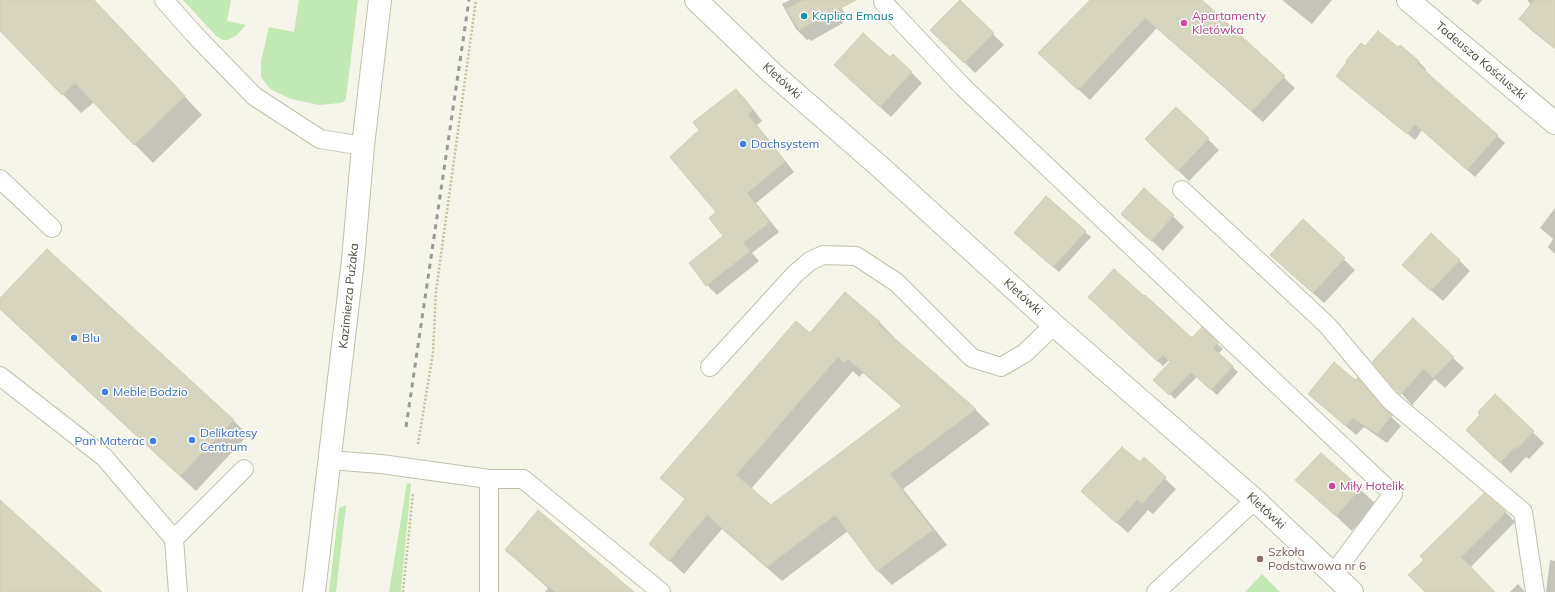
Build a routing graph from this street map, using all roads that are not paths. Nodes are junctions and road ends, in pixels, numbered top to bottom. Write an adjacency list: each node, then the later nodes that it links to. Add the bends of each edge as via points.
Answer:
1 (164, 0): 7 (lane, via 254,96 320,139)
2 (380, 0): 7 (street, Kazimierza Pużaka)
3 (696, 0): 11 (street, Kletówki, via 772,73 878,165)
4 (1408, 0): 6 (street, Tadeusza Kościuszki)
5 (883, 2): 19 (lane, via 963,87 1393,494)
6 (1555, 122)
7 (363, 146): 14 (street, Kazimierza Pużaka, via 353,260)
8 (0, 179): 10 (lane)
9 (1182, 190): 26 (lane, via 1328,325 1390,400 1523,512)
10 (52, 228)
11 (1054, 326): 12 (lane, via 1025,354 1001,367 972,358 896,282 856,256 823,255 810,261 795,274); 17 (street, Kletówki)
12 (710, 367)
13 (0, 376): 18 (lane, via 104,458)
14 (329, 460): 16 (lane, via 380,464); 21 (street, Kazimierza Pużaka)
15 (244, 469): 18 (lane)
16 (489, 479): 22 (lane); 23 (lane, via 523,479)
17 (1255, 500): 19 (street, Kletówki); 24 (lane)
18 (174, 539): 20 (lane)
19 (1333, 574): 25 (street, Kletówki)
20 (178, 592)
21 (314, 592)
22 (489, 592)
23 (661, 592)
24 (1156, 592)
25 (1352, 592)
26 (1535, 592)

